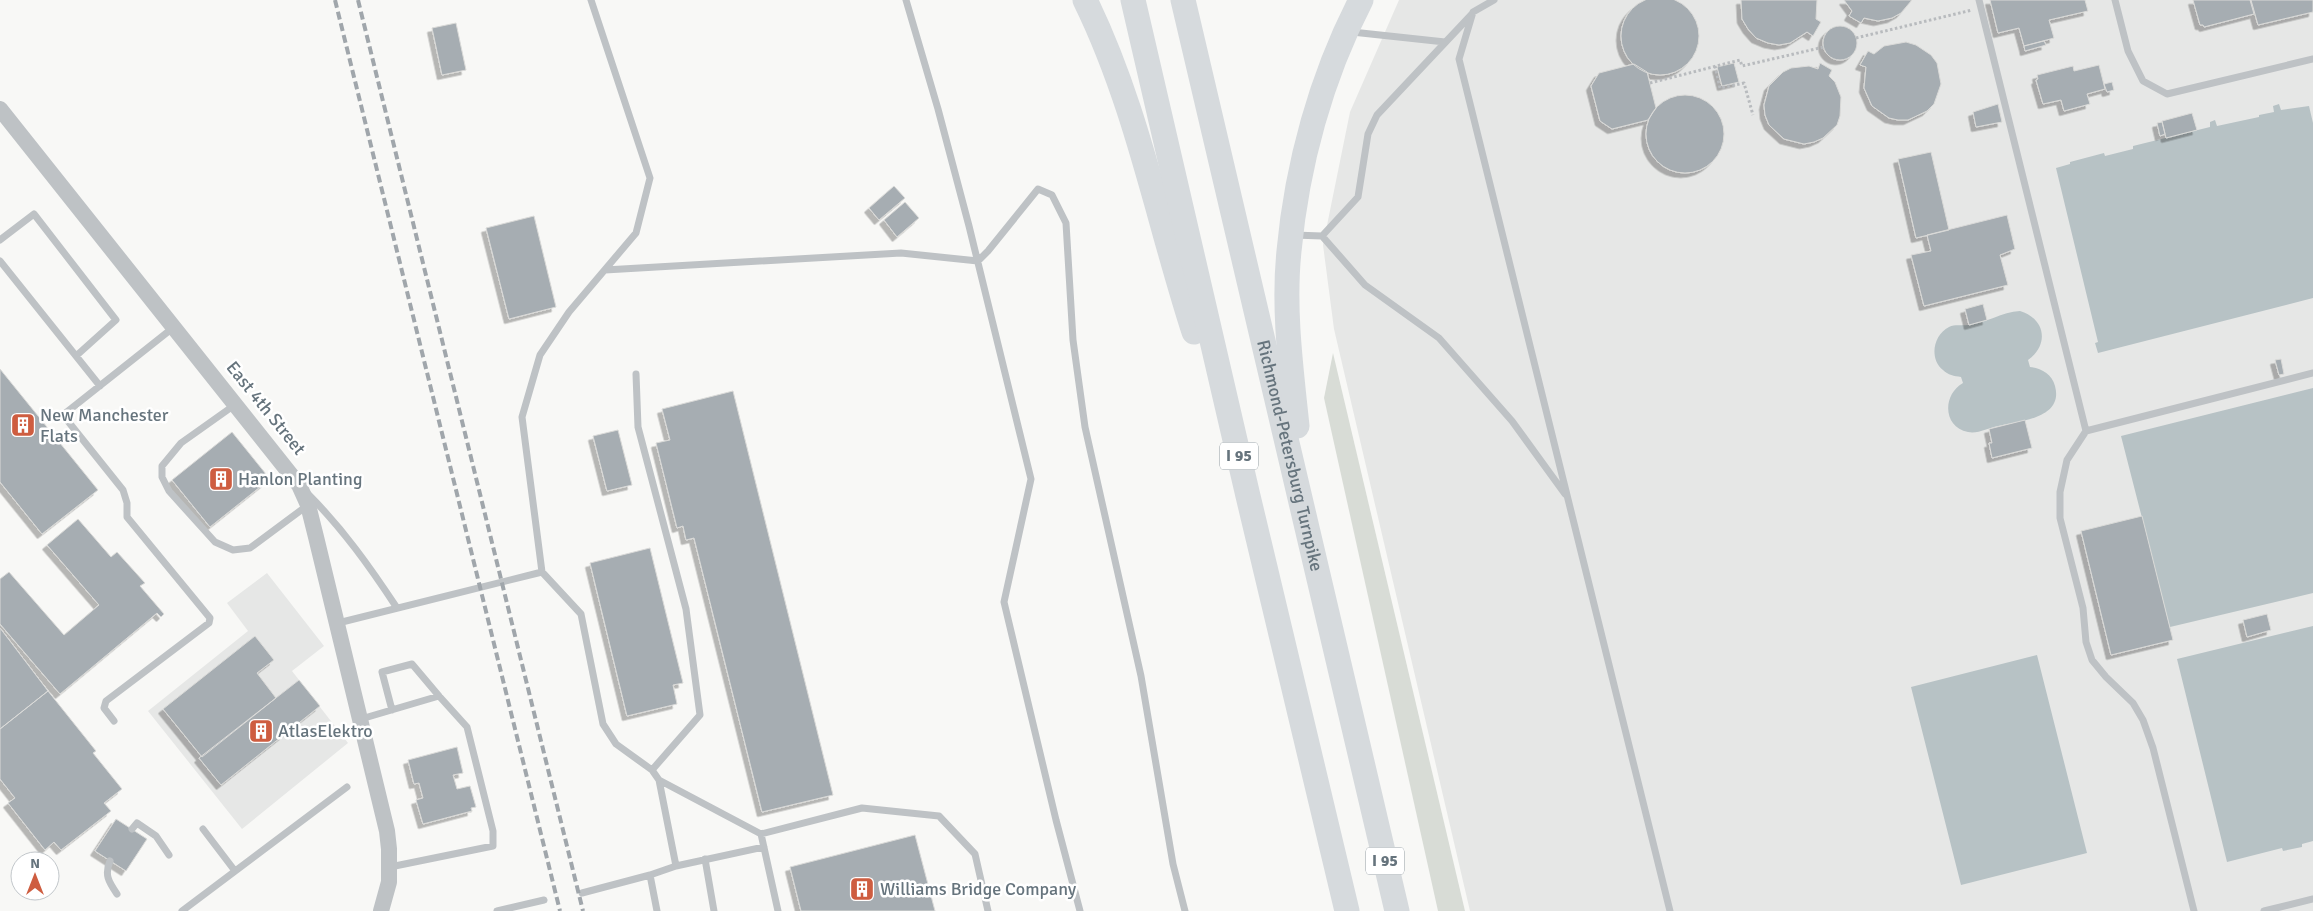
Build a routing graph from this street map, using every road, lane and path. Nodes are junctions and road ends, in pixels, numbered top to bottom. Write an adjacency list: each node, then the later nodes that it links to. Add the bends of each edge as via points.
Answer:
1 (591, 0): 26 (lane, via 650,178 636,233)
2 (906, 0): 25 (lane)
3 (1085, 0): 35 (highway, via 1126,96 1193,329)
4 (1133, 0): 35 (highway, I 95)
5 (1182, 0): 39 (highway, Richmond-Petersburg Turnpike / I 95)
6 (1360, 0): 12 (highway)
7 (1494, 0): 9 (lane)
8 (2115, 0): 16 (lane, via 2128,51 2143,81 2167,94)
9 (1482, 3): 11 (lane)
10 (1980, 4): 13 (path); 33 (lane)
11 (1473, 12): 14 (lane); 36 (lane, via 1459,59)
12 (1346, 31): 14 (lane); 21 (highway, via 1323,89 1313,126)
13 (1856, 38)
14 (1445, 42): 22 (lane, via 1377,115 1368,134 1358,197)
15 (1824, 47): 17 (path, via 1742,66 1740,60)
16 (2313, 59)
17 (1715, 66): 18 (path); 20 (path, via 1720,88 1744,83)
18 (1650, 83)
19 (0, 109): 27 (street, East 4th Street)
20 (1753, 115)
21 (1291, 235): 22 (lane); 39 (highway, via 1288,294 1290,358)
22 (1322, 236): 36 (lane, via 1365,285 1439,338 1512,421)
23 (0, 240): 28 (lane, via 34,214 116,320)
24 (0, 261): 28 (lane)
25 (978, 261): 26 (lane, via 901,253); 71 (lane, via 1031,479 1004,602); 72 (lane, via 1038,189 1052,195 1066,223 1072,340 1085,427 1141,676 1173,864)
26 (605, 270): 38 (lane, via 569,312 540,355 522,417)
27 (174, 326): 31 (lane); 32 (street, East 4th Street)
28 (76, 356): 31 (lane)
29 (2313, 373): 33 (lane)
30 (636, 374): 46 (lane, via 638,427 686,609 700,715)
31 (100, 386): 45 (lane, via 63,415 123,490 127,517 210,618 106,701 104,708)
32 (236, 404): 34 (street, East 4th Street); 37 (lane, via 181,443 162,466 162,477 169,491 215,542 233,550 250,548)
33 (2086, 431): 76 (lane, via 2067,460 2060,492 2060,518 2083,608 2086,642 2092,660 2133,703 2143,720)
34 (299, 485): 37 (street, East 4th Street); 40 (lane, via 364,557)
35 (1248, 496): 73 (highway, I 95)
36 (1568, 498): 75 (lane)
37 (308, 505): 41 (street, East 4th Street)
38 (542, 572): 40 (lane); 46 (lane, via 581,614 603,724 616,744)
39 (1318, 572): 74 (highway, Richmond-Petersburg Turnpike / I 95)
40 (397, 608): 41 (lane)
41 (338, 623): 44 (street, East 4th Street)
42 (439, 696): 43 (lane); 43 (lane, via 412,664 382,672); 58 (lane, via 467,727 493,831 493,846)
43 (392, 710): 44 (lane)
44 (361, 719): 58 (street, East 4th Street, via 384,816)
45 (114, 721)
46 (652, 770): 47 (lane)
47 (659, 780): 51 (lane); 56 (lane)
48 (347, 787): 57 (lane)
49 (203, 829): 57 (lane)
50 (132, 830): 53 (lane, via 137,823 156,836)
51 (761, 834): 52 (lane); 70 (lane, via 862,808 939,816 976,854)
52 (764, 847): 54 (lane); 69 (lane)
53 (170, 855)
54 (705, 859): 56 (lane); 68 (lane)
55 (110, 861): 61 (lane, via 106,869 108,880)
56 (676, 866): 59 (lane)
57 (235, 870): 64 (lane)
58 (389, 874): 65 (street)
59 (650, 875): 60 (lane); 67 (lane)
60 (582, 892)
61 (117, 894)
62 (2313, 899): 77 (lane)
63 (544, 900): 66 (lane)
64 (182, 911)
65 (381, 911)
66 (497, 911)
67 (657, 911)
68 (714, 911)
69 (778, 911)
70 (988, 911)
71 (1080, 911)
72 (1185, 911)
73 (1347, 911)
74 (1397, 911)
75 (1670, 911)
76 (2194, 911)
77 (2264, 911)

